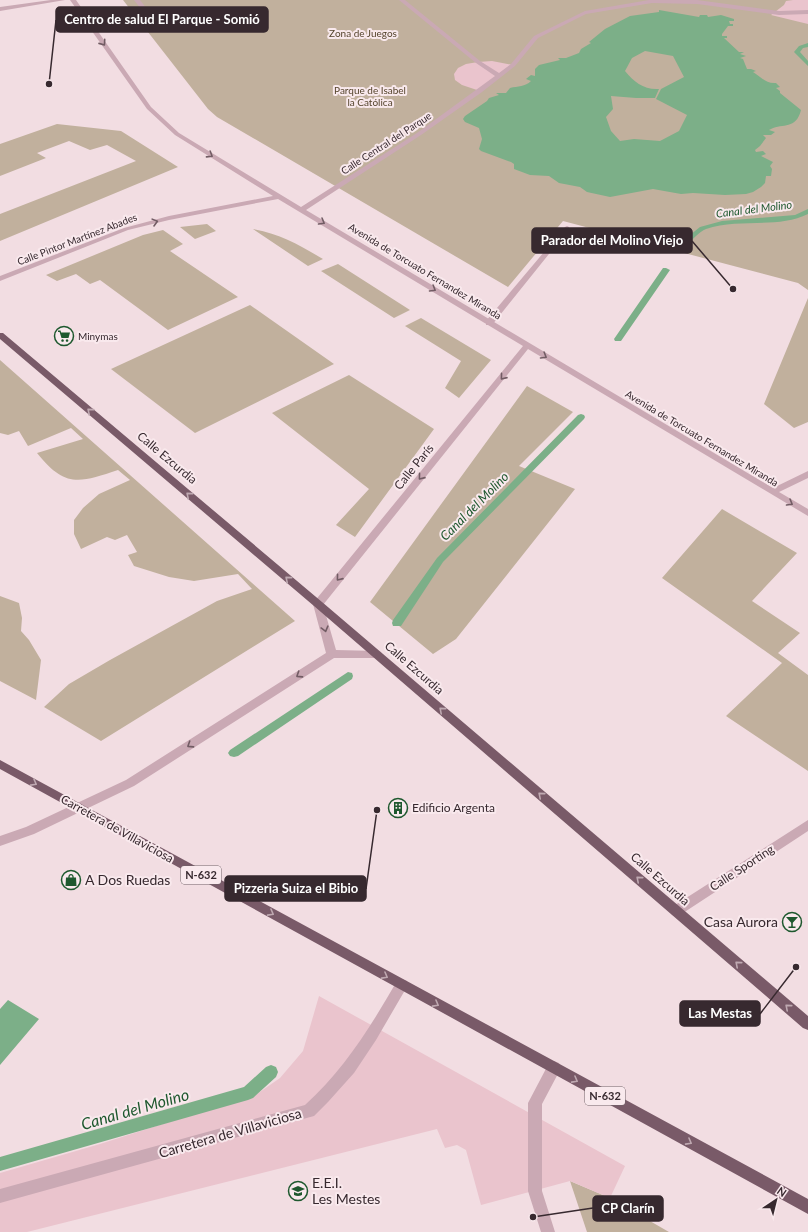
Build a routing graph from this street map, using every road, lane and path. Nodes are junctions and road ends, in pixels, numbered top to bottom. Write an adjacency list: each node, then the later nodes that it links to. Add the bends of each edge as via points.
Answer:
1 (62, 0): 5 (street)
2 (73, 0): 9 (street, Avenida de Torcuato Fernandez Miranda, one-way to 9, via 149,108 177,134)
3 (137, 0): 7 (street)
4 (402, 0): 8 (street)
5 (0, 9)
6 (808, 12): 8 (street, Calle Central del Parque, via 779,13 697,2 652,1 585,13 536,37 513,65)
7 (154, 21)
8 (499, 76): 10 (street, Calle Central del Parque, via 419,134)
9 (280, 197): 10 (street, Avenida de Torcuato Fernandez Miranda); 12 (street, Calle Pintor Martínez Abades, one-way to 9, via 126,229 169,218)
10 (301, 210): 13 (street, Avenida de Torcuato Fernandez Miranda, one-way to 13)
11 (567, 228): 13 (street)
12 (0, 279)
13 (489, 323): 15 (street, Avenida de Torcuato Fernandez Miranda)
14 (0, 335): 19 (main road, Calle Ezcurdia, one-way to 14)
15 (527, 346): 17 (street, Avenida de Torcuato Fernandez Miranda, one-way to 17); 19 (street, Calle París, one-way to 19)
16 (808, 474): 17 (street)
17 (772, 492): 18 (street, Avenida de Torcuato Fernandez Miranda, one-way to 18)
18 (808, 513)
19 (318, 604): 20 (street, one-way to 20); 21 (main road, Calle Ezcurdia)
20 (332, 654): 21 (street); 23 (street, one-way to 23, via 145,774)
21 (377, 655): 26 (main road, Calle Ezcurdia, one-way to 21)
22 (0, 764): 23 (main road, Carretera de Villaviciosa / N-632, one-way to 23)
23 (78, 808): 25 (street, via 30,831); 27 (main road, Carretera de Villaviciosa / N-632, one-way to 27)
24 (808, 825): 26 (street, Calle Sporting)
25 (0, 841)
26 (676, 911): 28 (main road, Calle Ezcurdia, one-way to 26)
27 (402, 985): 29 (main road, Carretera de Villaviciosa / N-632, one-way to 29); 30 (street, Carretera de Villaviciosa, via 377,1028 351,1065 327,1096 309,1111)
28 (808, 1024)
29 (554, 1068): 31 (main road, Carretera de Villaviciosa / N-632, one-way to 31); 32 (street, via 535,1102 535,1191)
30 (0, 1196)
31 (808, 1207)
32 (548, 1232)

